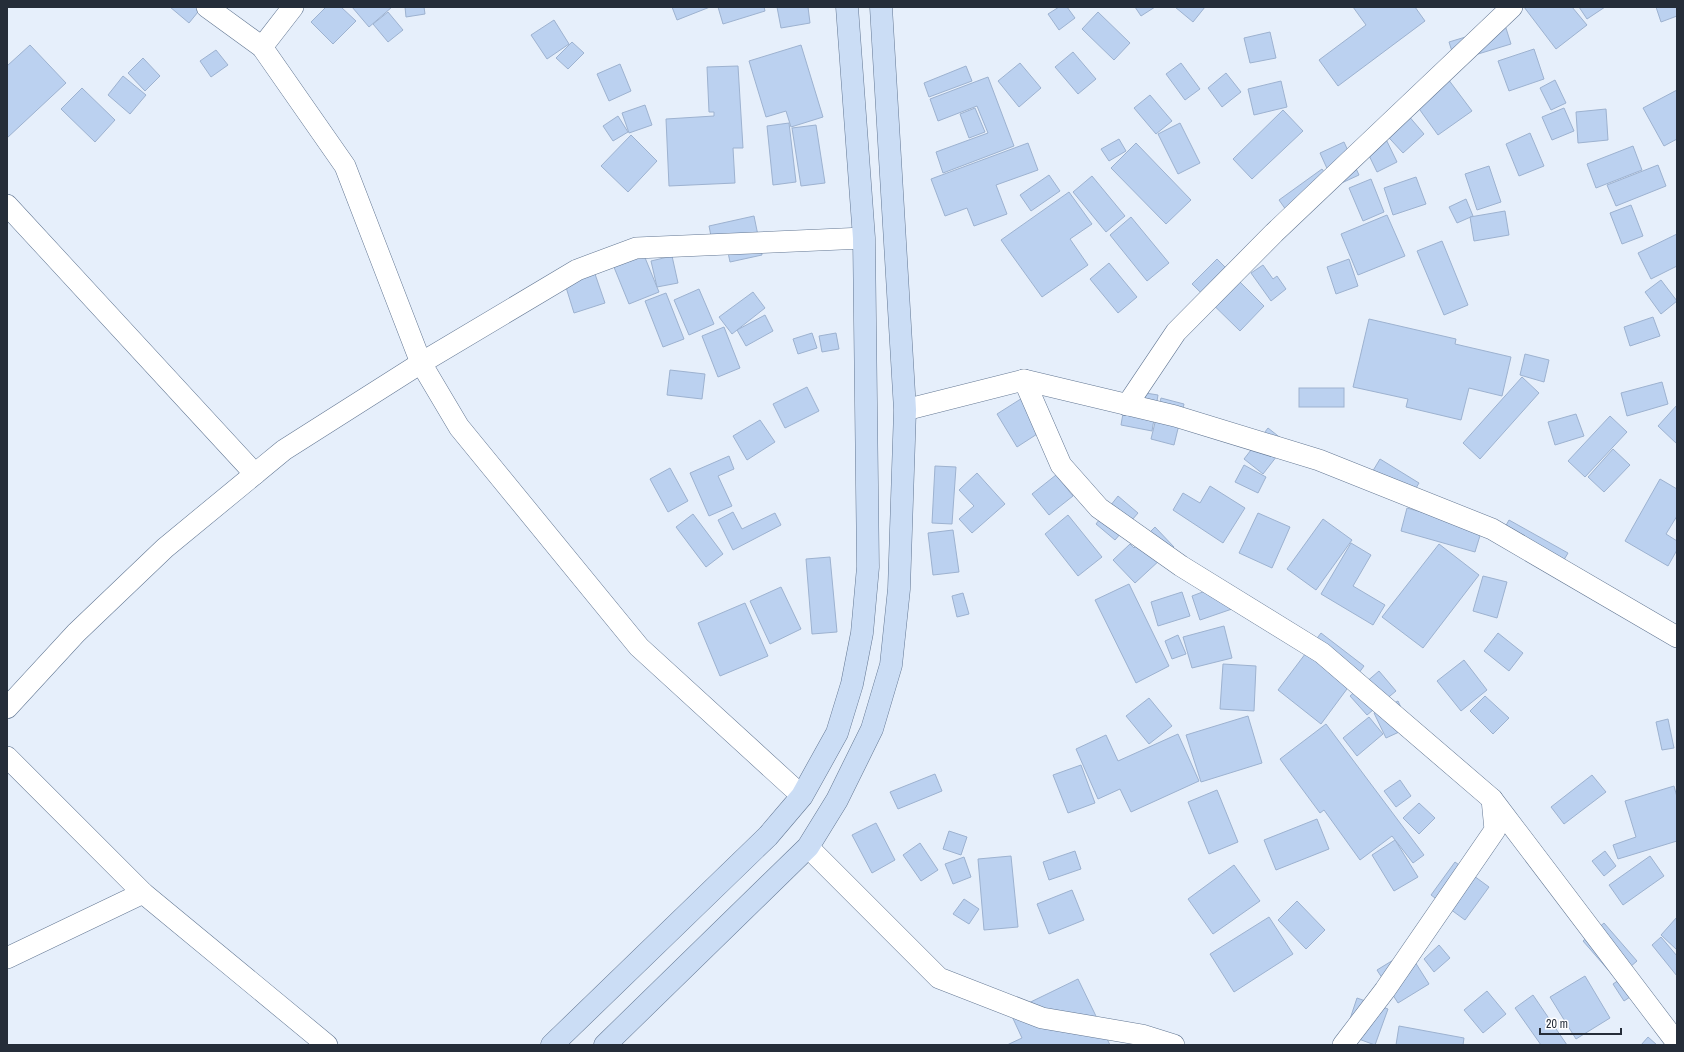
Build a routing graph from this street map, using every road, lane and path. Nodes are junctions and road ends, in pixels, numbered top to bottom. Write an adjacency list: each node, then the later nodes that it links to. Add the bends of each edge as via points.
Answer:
1 (207, 7): 6 (street)
2 (293, 7): 6 (street)
3 (847, 7): 8 (street)
4 (881, 7): 12 (street)
5 (1512, 7): 11 (street, via 1274,233 1176,332)
6 (262, 47): 9 (street, via 345,166)
7 (7, 205): 13 (street)
8 (864, 238): 9 (street, via 636,248 577,270); 17 (street, via 868,567 862,633 852,684 837,733)
9 (420, 364): 13 (street, via 284,450); 17 (street, via 459,427 639,647)
10 (1024, 380): 11 (street); 12 (street); 18 (street, via 1061,465 1099,508 1181,566 1322,653)
11 (1128, 404): 14 (street, via 1319,460 1492,529)
12 (905, 410): 19 (street, via 899,589 891,665 872,729 837,800)
13 (255, 474): 15 (street, via 165,548 76,633)
14 (1677, 637)
15 (7, 708)
16 (7, 757): 20 (street)
17 (802, 796): 24 (street, via 768,836)
18 (1492, 799): 22 (street); 27 (street, via 1495,830 1385,990)
19 (808, 847): 25 (street); 26 (street, via 939,978 1042,1018 1142,1035)
20 (143, 893): 21 (street); 23 (street)
21 (7, 958)
22 (1677, 1043)
23 (327, 1045)
24 (552, 1045)
25 (605, 1045)
26 (1174, 1045)
27 (1343, 1045)

